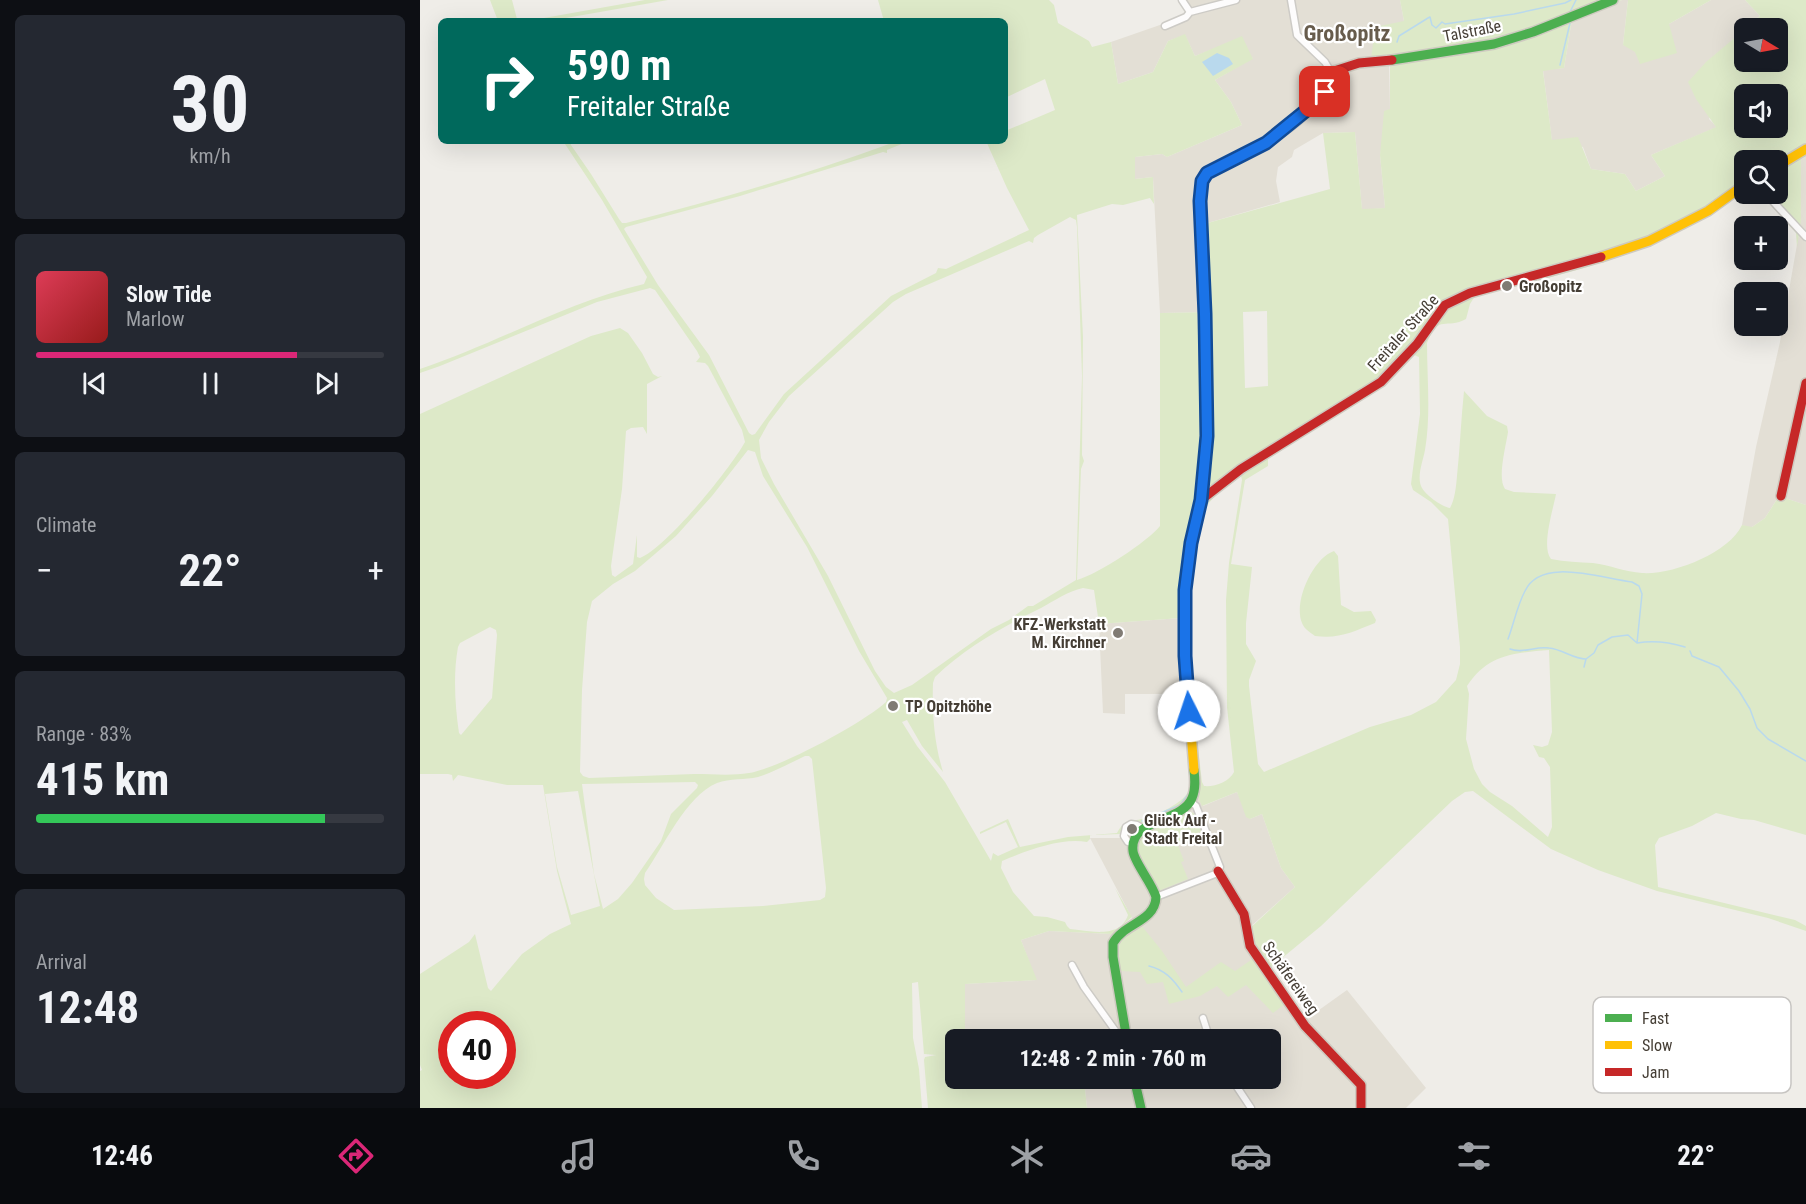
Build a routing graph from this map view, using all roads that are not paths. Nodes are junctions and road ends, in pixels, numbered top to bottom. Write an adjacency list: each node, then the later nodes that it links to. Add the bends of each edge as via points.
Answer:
1 (1182, 0): 5 (street)
2 (1236, 0): 5 (street)
3 (1291, 0): 7 (street, via 1297,35)
4 (1614, 0): 7 (street, Talstraße, via 1494,44 1359,63)
5 (1190, 12): 6 (street)
6 (1165, 26)
7 (1331, 72): 16 (street, via 1325,92 1314,104 1266,143 1207,173 1202,181 1207,436)
8 (1806, 149): 9 (street)
9 (1788, 160)
10 (1734, 192): 16 (street, Freitaler Straße, via 1708,211 1635,247 1458,298 1440,311 1417,344 1381,382 1241,469)
11 (1775, 204): 12 (street)
12 (1806, 237)
13 (1806, 383): 14 (street)
14 (1805, 401): 15 (street)
15 (1780, 495)
16 (1201, 500): 17 (street, via 1188,561 1184,618 1195,782)
17 (1191, 802): 18 (street, via 1220,867); 19 (street, via 1142,828 1134,844 1133,851)
18 (1218, 871): 19 (street); 29 (street, Schäfereiweg, via 1244,914 1250,946 1305,1026 1361,1085)
19 (1156, 897): 23 (street, via 1152,912 1117,936 1113,944)
20 (1072, 965): 22 (street)
21 (1203, 1018): 24 (street)
22 (1117, 1029)
23 (1124, 1029)
24 (1206, 1029)
25 (1137, 1089): 27 (street)
26 (1238, 1089): 28 (street)
27 (1141, 1108)
28 (1251, 1108)
29 (1361, 1108)

